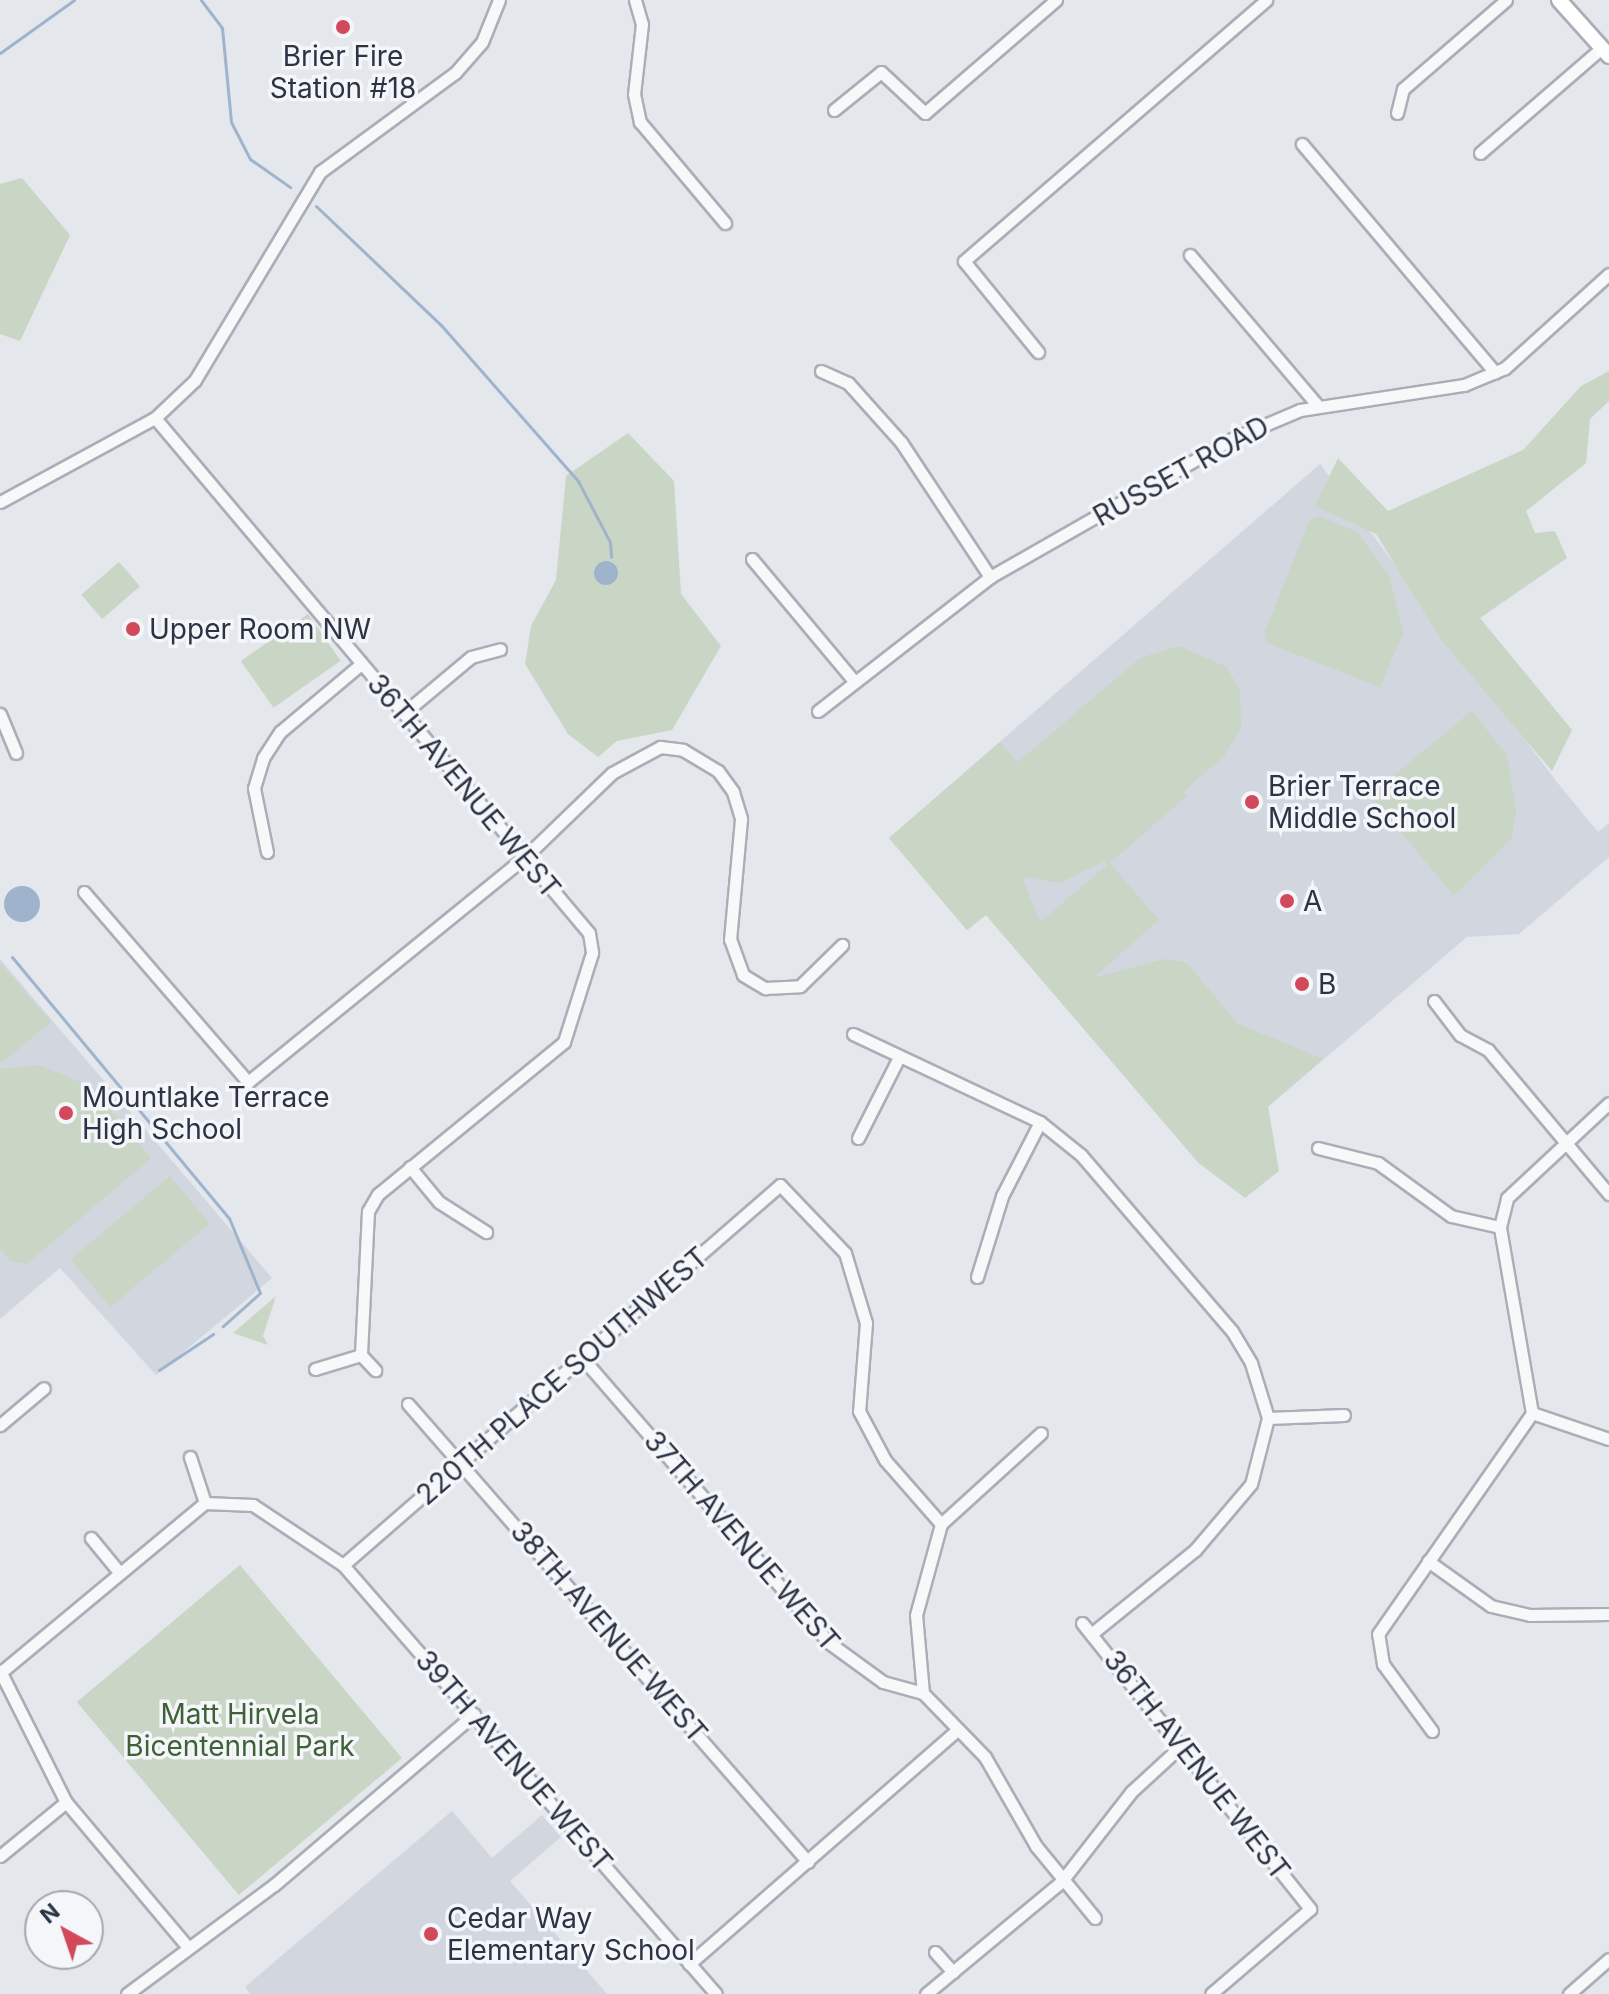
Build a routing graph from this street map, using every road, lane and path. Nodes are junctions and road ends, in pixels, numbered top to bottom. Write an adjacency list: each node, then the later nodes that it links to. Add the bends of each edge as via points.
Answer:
1 (499, 0): 19 (street, via 482,42 455,73 320,172 195,380)
2 (635, 0): 12 (street, via 642,24 634,94 640,122)
3 (1056, 0): 8 (street, via 925,113 881,72)
4 (1266, 0): 15 (street, via 964,261)
5 (1506, 0): 9 (street, via 1403,89)
6 (1559, 0): 7 (main road)
7 (1606, 52): 11 (street)
8 (834, 110)
9 (1397, 113)
10 (1302, 144): 17 (street)
11 (1480, 153)
12 (725, 223)
13 (1190, 255): 18 (street)
14 (1609, 274): 17 (street, RUSSET ROAD, via 1546,337)
15 (1038, 352)
16 (821, 371): 22 (street, via 848,383 901,442)
17 (1495, 372): 18 (street, RUSSET ROAD, via 1398,398)
18 (1318, 406): 22 (street, RUSSET ROAD, via 1267,421)
19 (155, 418): 20 (street); 24 (street, 36TH AVENUE WEST)
20 (0, 502)
21 (752, 559): 25 (street)
22 (990, 577): 25 (street, RUSSET ROAD)
23 (500, 649): 27 (street, via 471,657)
24 (361, 664): 27 (street, 36TH AVENUE WEST); 30 (street, via 280,732 263,758 254,788)
25 (855, 682): 26 (street, RUSSET ROAD)
26 (818, 711)
27 (404, 713): 31 (street, 36TH AVENUE WEST)
28 (0, 714): 29 (street)
29 (16, 753)
30 (267, 852)
31 (524, 858): 32 (street, via 248,1082); 33 (street, via 634,756 660,747 683,750 718,771 741,819 730,939 743,975 765,988 800,986); 42 (street, 36TH AVENUE WEST, via 589,933 592,953 564,1042)
32 (84, 892)
33 (842, 945)
34 (1434, 1001): 40 (street)
35 (853, 1034): 36 (street)
36 (898, 1059): 38 (street); 39 (street)
37 (1609, 1103): 40 (street)
38 (1040, 1122): 46 (street, via 1002,1196); 55 (street, via 1081,1155 1232,1331)
39 (858, 1138)
40 (1566, 1138): 43 (street); 44 (street, via 1507,1198)
41 (1318, 1148): 44 (street, via 1378,1163 1451,1216)
42 (410, 1167): 45 (street, via 439,1202); 47 (street, via 368,1211)
43 (1609, 1194)
44 (1500, 1227): 53 (street)
45 (486, 1232)
46 (977, 1277)
47 (361, 1355): 49 (street); 50 (street)
48 (584, 1360): 60 (street, 220TH PLACE SOUTHWEST); 62 (street, 220TH PLACE SOUTHWEST, via 780,1185 845,1253 866,1323 859,1411 885,1460); 71 (street, 37TH AVENUE WEST, via 828,1642 883,1682)
49 (315, 1369)
50 (375, 1370)
51 (44, 1388): 56 (street)
52 (408, 1404): 60 (street, 38TH AVENUE WEST)
53 (1532, 1413): 58 (street); 64 (street)
54 (1344, 1415): 55 (street)
55 (1268, 1418): 69 (street, via 1251,1484 1225,1522)
56 (0, 1425)
57 (1041, 1433): 62 (street)
58 (1609, 1439)
59 (190, 1457): 61 (street)
60 (463, 1463): 65 (street, 220TH PLACE SOUTHWEST); 78 (street, 38TH AVENUE WEST)
61 (205, 1503): 65 (street, 39TH AVENUE WEST, via 253,1505); 66 (street)
62 (941, 1524): 71 (street, via 916,1615)
63 (91, 1538): 66 (street)
64 (1428, 1561): 67 (street, via 1491,1606 1530,1615); 73 (street, via 1384,1618 1378,1648)
65 (343, 1565): 72 (street, 39TH AVENUE WEST)
66 (119, 1572): 70 (street)
67 (1609, 1614)
68 (1082, 1623): 69 (street, 36TH AVENUE WEST)
69 (1095, 1631): 75 (street, 36TH AVENUE WEST)
70 (0, 1672): 76 (street)
71 (923, 1693): 74 (street)
72 (474, 1714): 81 (street, via 274,1885); 84 (street, 39TH AVENUE WEST)
73 (1432, 1731)
74 (955, 1732): 78 (street); 79 (street, via 999,1772)
75 (1181, 1746): 79 (street, via 1147,1774); 89 (street, 36TH AVENUE WEST, via 1310,1909)
76 (66, 1802): 77 (street); 81 (street)
77 (0, 1856)
78 (808, 1862): 84 (street)
79 (1061, 1882): 80 (street); 85 (street)
80 (1095, 1918)
81 (187, 1946): 86 (street)
82 (935, 1952): 85 (street)
83 (1609, 1959): 90 (street)
84 (689, 1964): 87 (street, 39TH AVENUE WEST)
85 (953, 1972): 88 (street)
86 (127, 1994)
87 (716, 1994)
88 (926, 1994)
89 (1211, 1994)
90 (1569, 1994)

